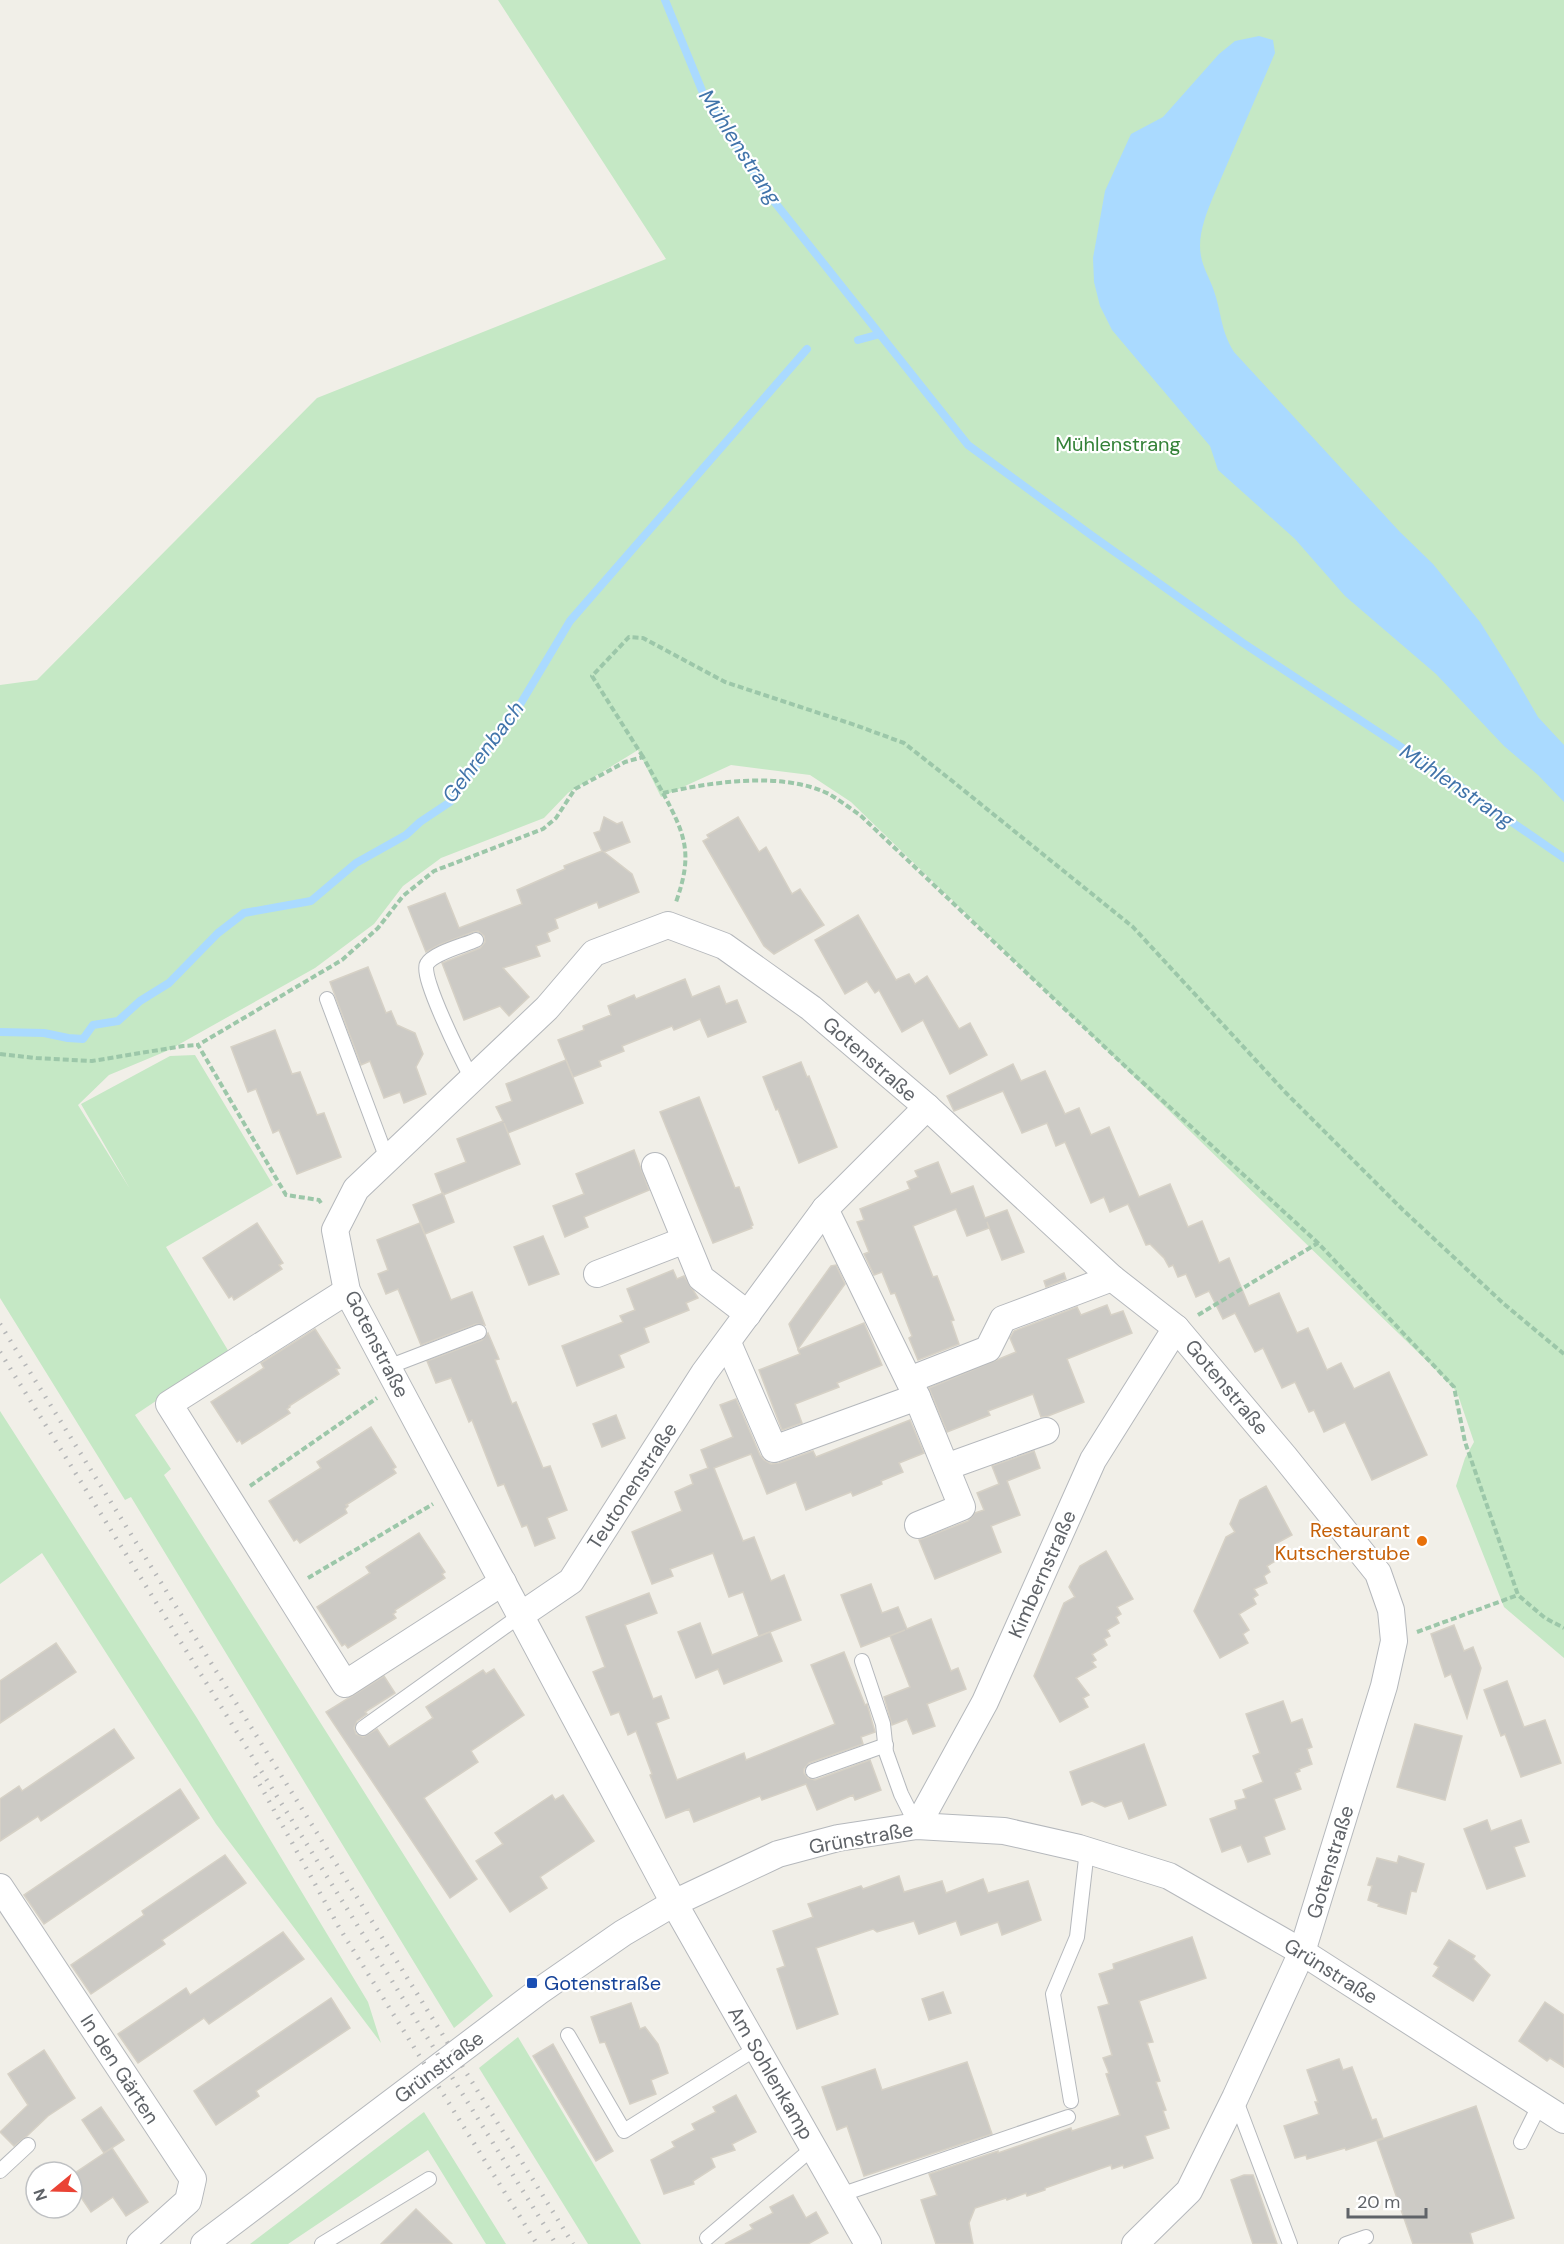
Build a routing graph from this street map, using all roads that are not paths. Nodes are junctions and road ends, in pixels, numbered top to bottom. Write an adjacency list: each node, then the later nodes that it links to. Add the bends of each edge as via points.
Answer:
1 (476, 940): 3 (lane, via 437,956 425,969)
2 (327, 999): 5 (lane)
3 (472, 1079): 4 (street, Gotenstraße, via 547,1008 594,953 668,925 724,946 811,1008); 5 (street, Gotenstraße)
4 (927, 1107): 7 (street, Teutonenstraße); 10 (street, Gotenstraße)
5 (387, 1159): 11 (street, Gotenstraße, via 357,1189 335,1230)
6 (656, 1166): 8 (street)
7 (825, 1209): 12 (street, Teutonenstraße); 17 (street)
8 (685, 1240): 9 (street); 12 (street, via 700,1278)
9 (597, 1274)
10 (1112, 1278): 13 (street, Gotenstraße); 17 (street, via 1003,1318 988,1349)
11 (347, 1291): 16 (street, Gotenstraße); 21 (street, via 169,1404 345,1684)
12 (748, 1314): 15 (street, Teutonenstraße)
13 (1176, 1328): 27 (street, Kimbernstraße, via 1093,1460 985,1702); 31 (street, Gotenstraße, via 1377,1573 1391,1610 1395,1641 1384,1686)
14 (479, 1332): 16 (lane)
15 (728, 1342): 17 (street, via 774,1449); 22 (street, Teutonenstraße, via 704,1373 571,1581)
16 (393, 1376): 21 (street, Gotenstraße)
17 (913, 1388): 19 (street)
18 (1046, 1431): 19 (street)
19 (946, 1467): 20 (street, via 962,1507)
20 (918, 1525)
21 (503, 1582): 22 (street, Gotenstraße)
22 (521, 1615): 24 (lane); 30 (street, Gotenstraße)
23 (862, 1661): 25 (lane)
24 (363, 1728)
25 (886, 1745): 26 (lane); 27 (lane, via 901,1794)
26 (813, 1771)
27 (917, 1826): 28 (street, Grünstraße, via 1004,1831); 30 (street, Grünstraße, via 838,1838 778,1854)
28 (1087, 1850): 31 (street, Grünstraße, via 1170,1876); 35 (lane, via 1077,1937 1053,1994)
29 (0, 1887): 47 (street, In den Gärten, via 193,2179 188,2201)
30 (674, 1903): 33 (street, Am Sohlenkamp); 48 (street, Grünstraße, via 538,1992)
31 (1302, 1952): 34 (street, Gotenstraße); 36 (street, Grünstraße)
32 (568, 2035): 33 (lane, via 624,2131)
33 (757, 2048): 41 (street, Am Sohlenkamp)
34 (1235, 2098): 51 (street, Gotenstraße, via 1189,2191); 52 (lane)
35 (1071, 2101)
36 (1540, 2104): 38 (street, Grünstraße); 39 (lane)
37 (1068, 2117): 44 (lane)
38 (1564, 2120)
39 (1521, 2142)
40 (28, 2145): 42 (lane)
41 (814, 2147): 44 (street, Am Sohlenkamp); 46 (lane)
42 (0, 2171)
43 (429, 2179): 49 (lane)
44 (840, 2195): 50 (street, Am Sohlenkamp)
45 (1366, 2237): 53 (lane)
46 (707, 2238)
47 (140, 2244)
48 (204, 2244)
49 (322, 2244)
50 (868, 2244)
51 (1135, 2244)
52 (1290, 2244)
53 (1346, 2244)

